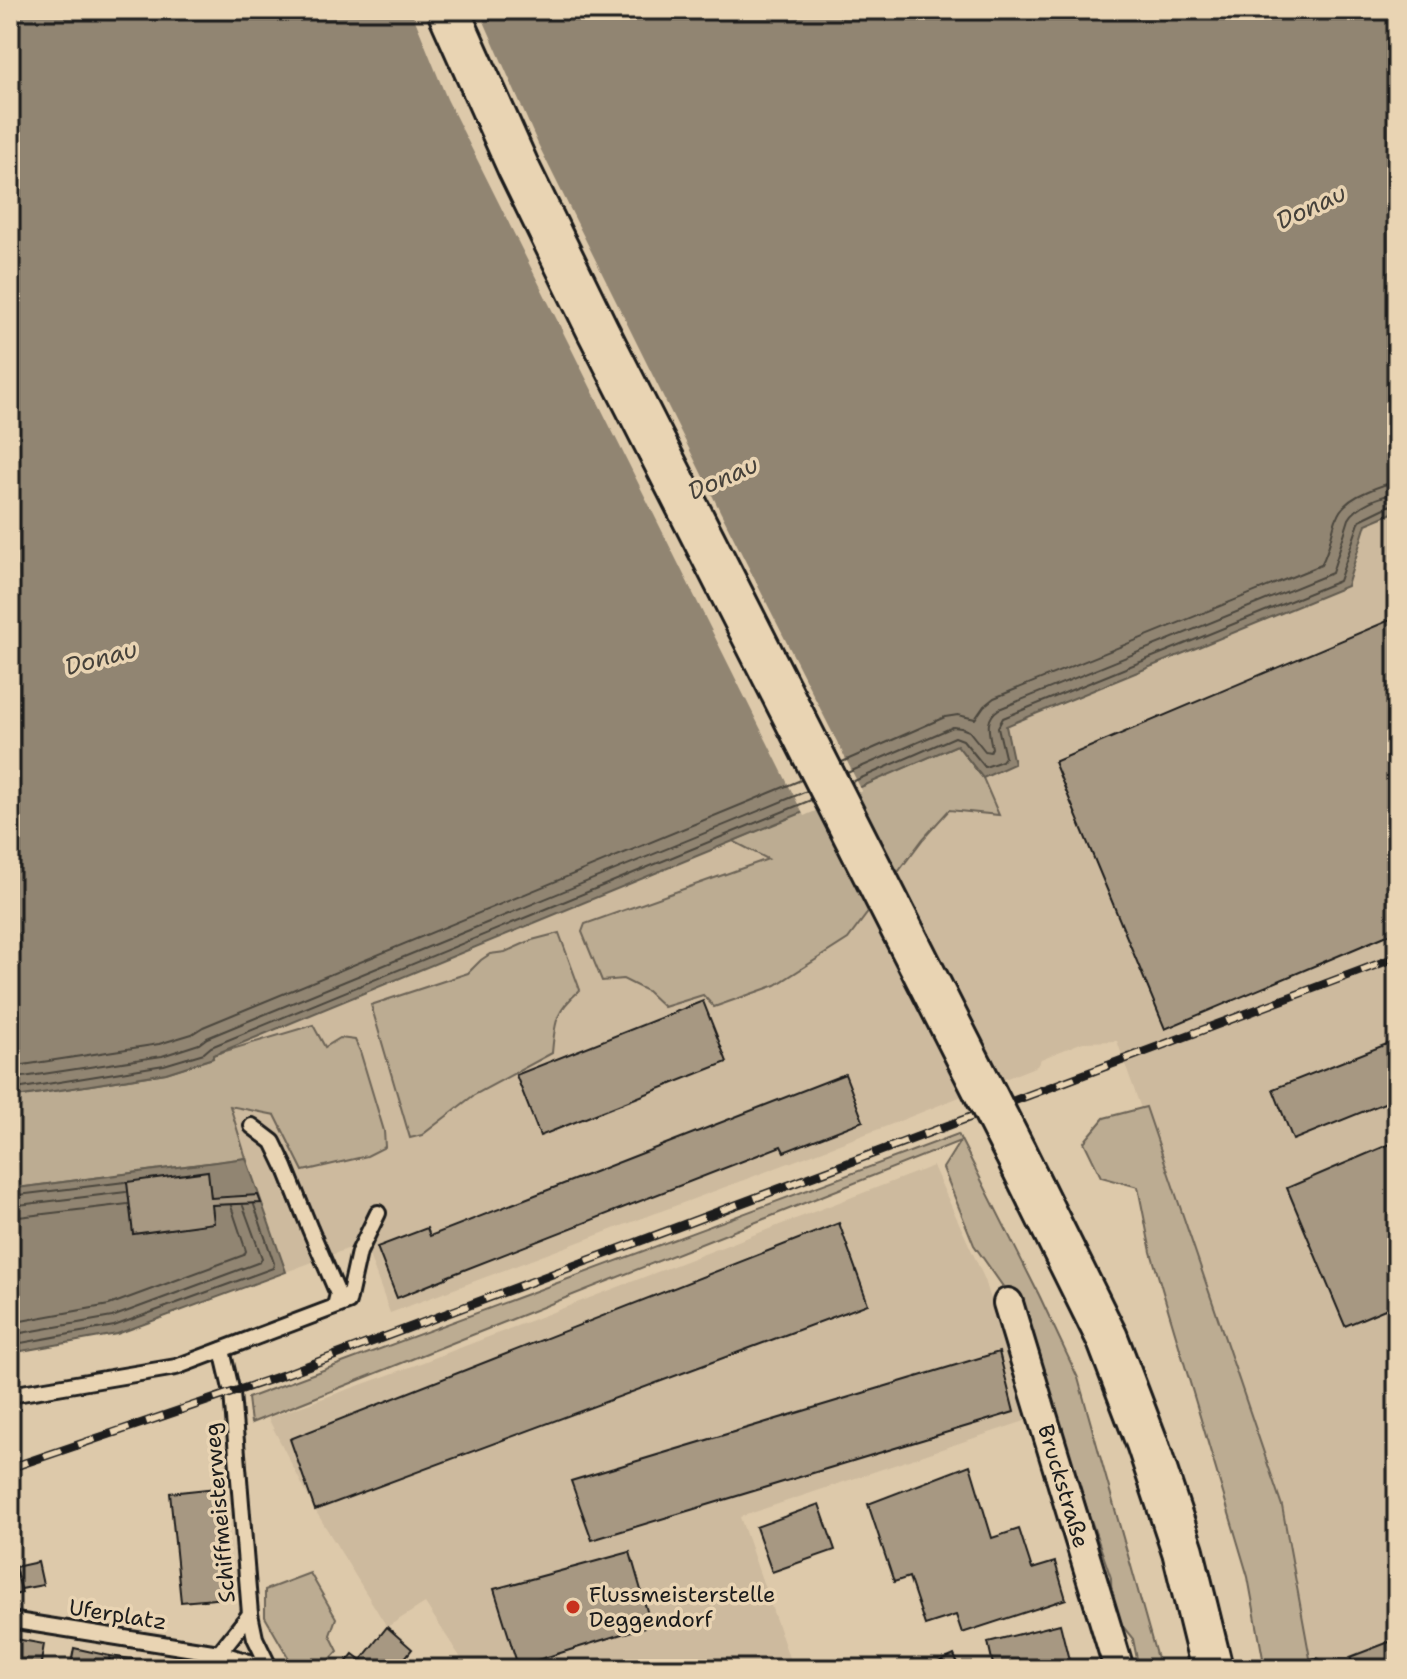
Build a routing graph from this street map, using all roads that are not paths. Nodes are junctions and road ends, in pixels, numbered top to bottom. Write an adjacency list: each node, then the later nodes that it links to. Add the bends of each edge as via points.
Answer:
1 (448, 10): 13 (main road, bridge, via 598,331 1113,1353 1183,1551)
2 (252, 1126): 5 (lane, via 273,1142 285,1167 338,1294)
3 (378, 1213): 5 (lane, via 359,1252 348,1302)
4 (1008, 1303): 12 (street, Bruckstraße)
5 (335, 1306): 6 (lane)
6 (222, 1350): 7 (lane, via 176,1367); 8 (lane, Schiffmeisterweg, via 232,1393)
7 (10, 1395)
8 (250, 1614): 10 (lane); 11 (lane, Schiffmeisterweg)
9 (10, 1620): 10 (lane, Uferplatz)
10 (219, 1653): 11 (lane, Uferplatz)
11 (270, 1668)
12 (1119, 1669)
13 (1212, 1669)

